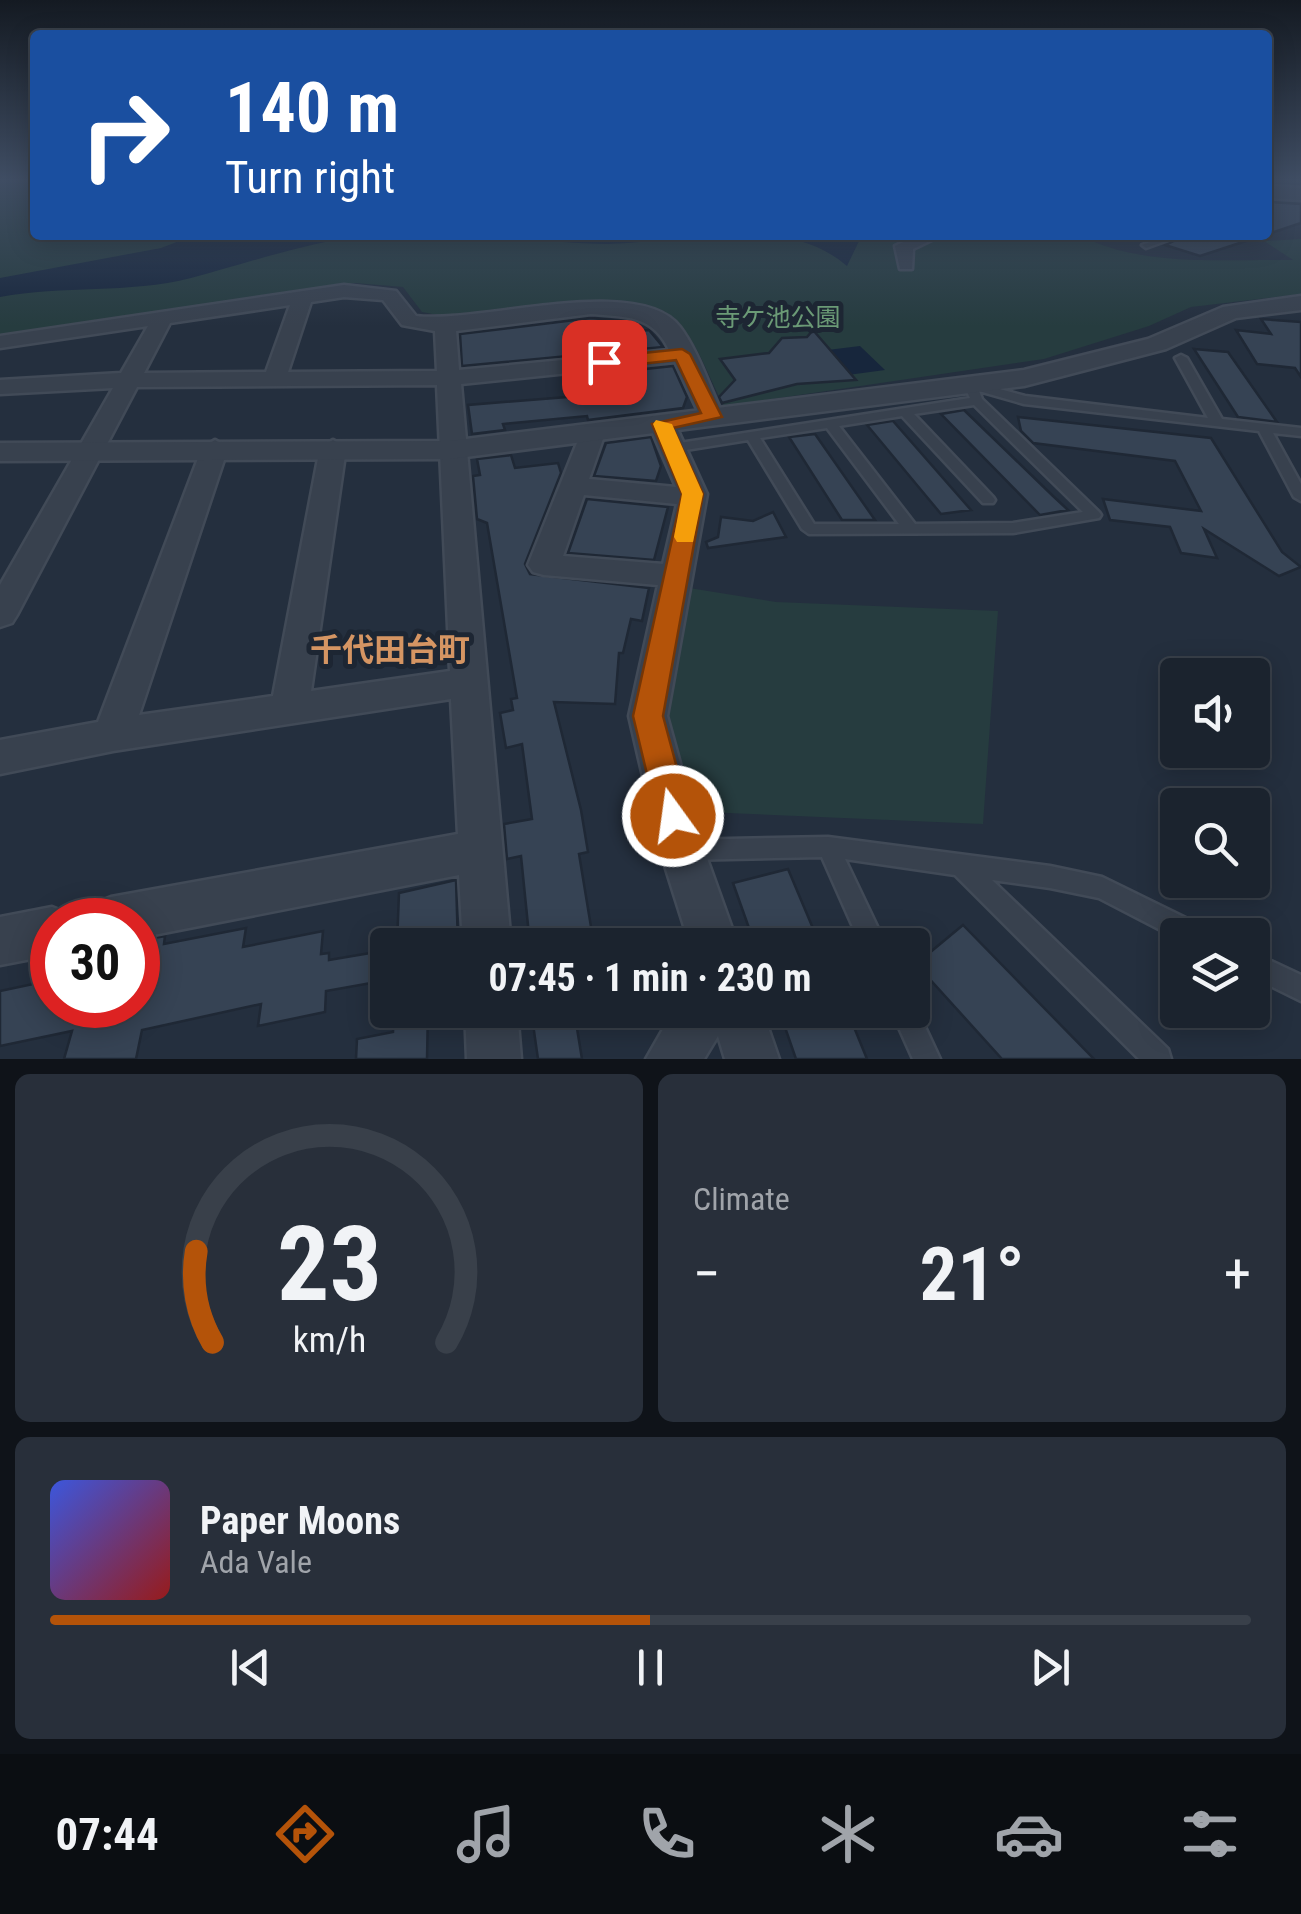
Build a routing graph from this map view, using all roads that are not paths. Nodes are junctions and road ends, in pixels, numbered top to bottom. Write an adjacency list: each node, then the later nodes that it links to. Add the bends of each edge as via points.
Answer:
1 (920, 240): 4 (street, via 904,246)
2 (1162, 240): 3 (lane)
3 (1146, 245)
4 (906, 265)
5 (303, 296): 7 (street); 8 (street, via 372,291 389,295 409,321); 12 (street)
6 (1301, 303): 16 (street, via 1231,312 1120,355)
7 (160, 321): 9 (street); 14 (street)
8 (445, 326): 10 (street, via 591,308 645,312 670,328); 13 (street)
9 (0, 342)
10 (682, 354): 13 (street); 18 (street)
11 (1181, 358): 19 (lane)
12 (275, 378): 13 (street); 14 (street)
13 (450, 378): 28 (street)
14 (126, 380): 15 (street); 29 (street)
15 (0, 387)
16 (973, 393): 17 (lane); 18 (street); 19 (lane); 35 (lane, via 1094,515 1013,528)
17 (906, 412): 20 (lane); 34 (lane)
18 (712, 417): 25 (street)
19 (1217, 422): 21 (lane)
20 (831, 424): 24 (lane); 35 (lane)
21 (1264, 428): 22 (lane); 33 (lane)
22 (1301, 432)
23 (592, 433): 25 (street); 28 (street); 31 (street)
24 (751, 435): 25 (lane); 35 (lane, via 808,529)
25 (667, 436): 32 (street)
26 (215, 448): 27 (street); 29 (street); 40 (street)
27 (333, 448): 28 (street); 39 (street)
28 (450, 450): 38 (street)
29 (91, 451): 30 (street); 37 (street)
30 (0, 452)
31 (572, 486): 32 (street); 36 (street, via 544,564)
32 (692, 497): 36 (street)
33 (1301, 497)
34 (988, 500)
35 (910, 528)
36 (677, 576): 44 (street, via 648,716)
37 (0, 616)
38 (471, 682): 39 (street); 43 (street)
39 (290, 708): 40 (street)
40 (113, 735): 41 (street)
41 (0, 757)
42 (828, 847): 44 (lane); 45 (lane); 50 (lane)
43 (482, 850): 46 (street); 48 (street)
44 (682, 850): 49 (street)
45 (962, 866): 47 (lane, via 1102,888); 63 (lane)
46 (160, 911)
47 (1161, 918)
48 (486, 928)
49 (708, 928)
50 (866, 928)
51 (30, 935): 52 (street)
52 (0, 941)
53 (1270, 973): 54 (lane)
54 (1301, 988)
55 (492, 1028): 59 (street)
56 (693, 1028): 60 (street)
57 (742, 1028): 61 (street)
58 (912, 1028): 62 (lane)
59 (494, 1059)
60 (673, 1059)
61 (752, 1059)
62 (927, 1059)
63 (1158, 1059)

